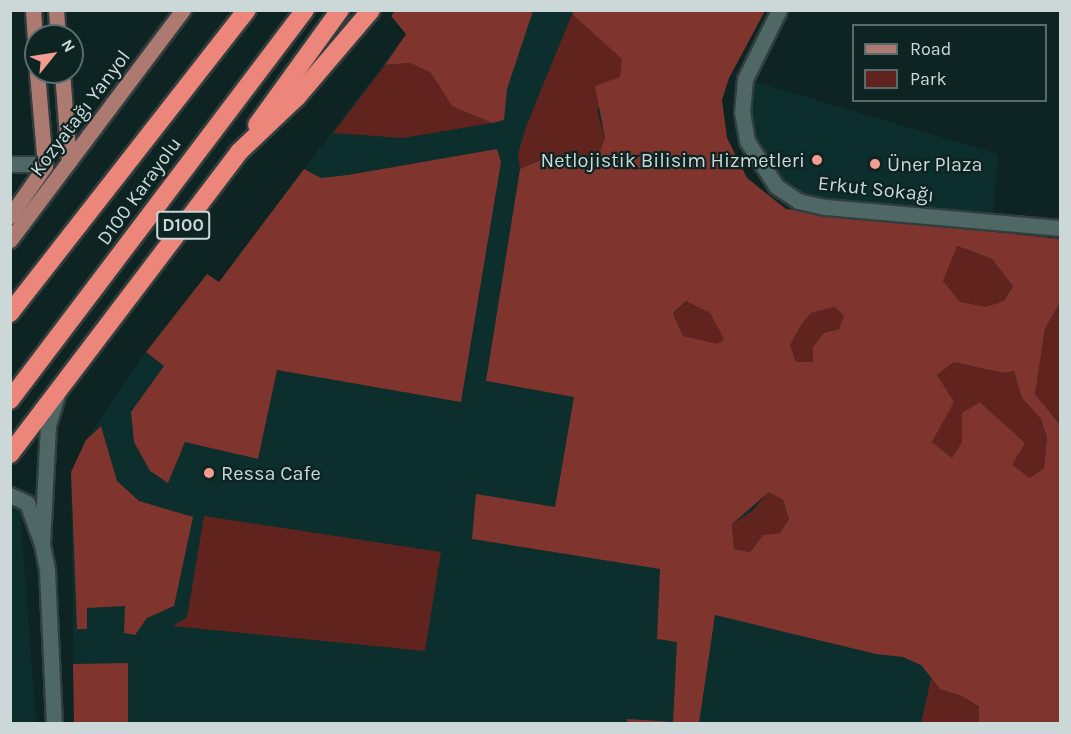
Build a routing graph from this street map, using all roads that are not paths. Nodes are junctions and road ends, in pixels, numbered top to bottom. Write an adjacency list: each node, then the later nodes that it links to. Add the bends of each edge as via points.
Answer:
1 (183, 10): 10 (main road, Kozyatağı Yanyol)
2 (247, 10): 16 (highway, D100 Karayolu)
3 (305, 10): 18 (highway, D100 Karayolu / D100)
4 (340, 10): 9 (highway)
5 (371, 10): 9 (highway, D100, via 297,97)
6 (779, 10): 14 (street, Erkut Sokağı, via 745,79 742,112 747,141 776,186 798,201 825,207)
7 (38, 84): 11 (main road)
8 (63, 84): 10 (main road)
9 (239, 152): 17 (highway, D100)
10 (69, 162): 11 (main road); 15 (main road, Kozyatağı Yanyol)
11 (45, 164): 12 (street); 13 (main road)
12 (10, 165)
13 (10, 216)
14 (1060, 228)
15 (10, 240)
16 (10, 314)
17 (59, 389): 19 (highway, D100); 21 (street, via 48,425)
18 (10, 400)
19 (10, 454)
20 (10, 495): 21 (street, via 27,503)
21 (42, 544): 22 (street, via 47,570)
22 (54, 723)

